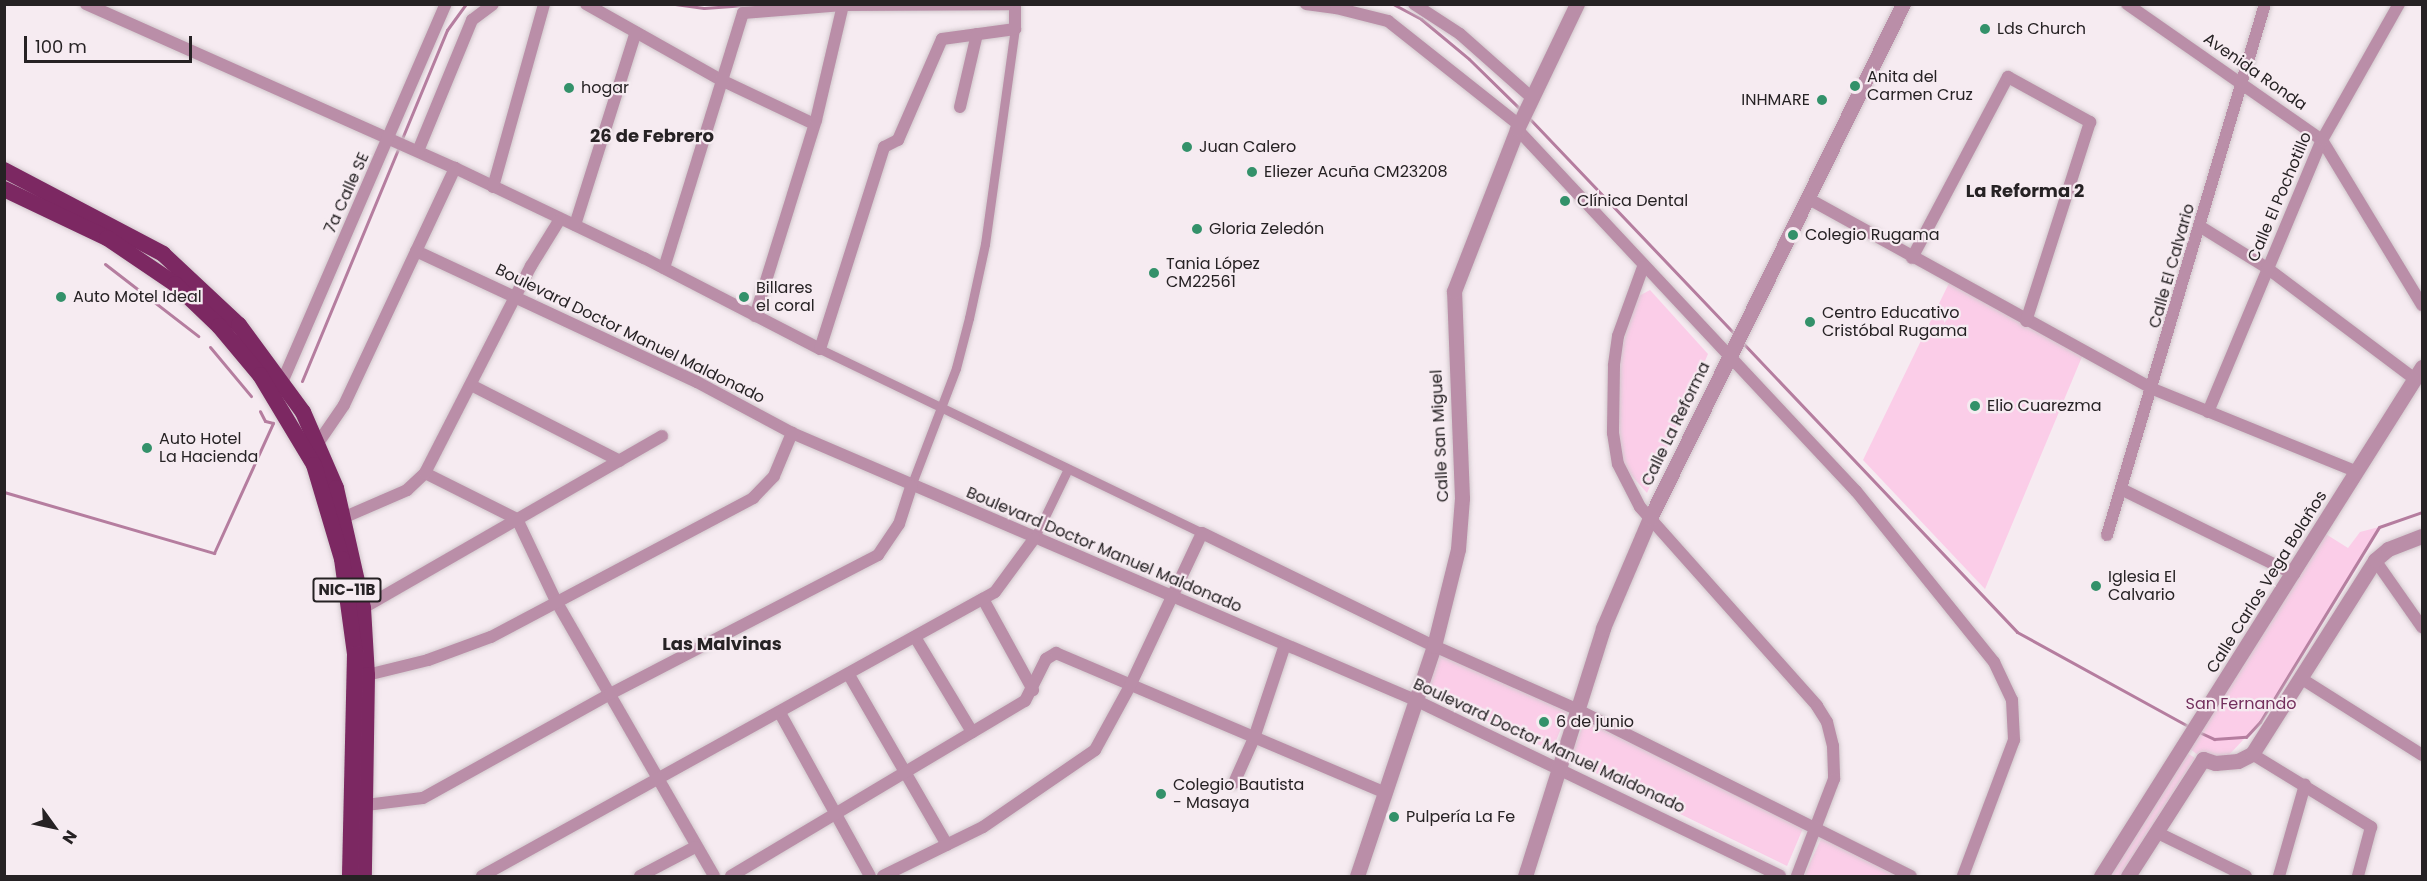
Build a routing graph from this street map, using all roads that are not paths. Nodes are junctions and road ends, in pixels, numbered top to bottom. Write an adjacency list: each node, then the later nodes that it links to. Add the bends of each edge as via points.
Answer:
1 (86, 4): 27 (street)
2 (446, 4): 27 (street, 7a Calle SE)
3 (493, 4): 28 (street, via 472,20)
4 (544, 4): 31 (street)
5 (586, 4): 18 (street)
6 (1009, 4): 15 (street)
7 (1015, 4): 17 (street)
8 (1306, 4): 25 (street, via 1388,21)
9 (1414, 4): 22 (street, via 1468,40)
10 (1577, 4): 22 (street, Calle San Miguel)
11 (2127, 4): 21 (street, Avenida Ronda)
12 (2265, 4): 21 (street, Calle El Calvario)
13 (2399, 4): 26 (street, Calle El Pochotillo)
14 (843, 5): 15 (street); 20 (street, via 743,13); 24 (street)
15 (889, 5)
16 (1903, 5): 33 (street, Calle La Reforma)
17 (1015, 29): 19 (street); 52 (street, via 985,244 956,368)
18 (636, 32): 20 (street); 35 (street)
19 (977, 34): 23 (street); 46 (street, via 942,39 899,138 884,147)
20 (721, 80): 24 (street); 40 (street)
21 (2243, 83): 26 (street, Avenida Ronda); 36 (street, Calle El Calvario)
22 (1531, 99): 25 (street, Calle San Miguel)
23 (960, 107)
24 (814, 124): 44 (street)
25 (1519, 125): 39 (street); 79 (street, Calle San Miguel, via 1454,291 1462,515 1458,549)
26 (2322, 140): 41 (street, Calle El Pochotillo); 43 (street, Avenida Ronda)
27 (389, 142): 28 (street); 49 (street, 7a Calle SE)
28 (413, 150): 29 (street)
29 (455, 168): 31 (street); 37 (street)
30 (4, 170): 49 (highway, NIC-11B, via 163,254 239,324)
31 (493, 187): 34 (street)
32 (4, 189): 49 (highway, NIC-11B, via 107,238 168,278)
33 (1807, 198): 38 (street); 47 (street, Calle La Reforma)
34 (560, 219): 35 (street); 42 (street)
35 (575, 225): 40 (street)
36 (2200, 227): 41 (street); 51 (street, Calle El Calvario)
37 (416, 250): 42 (street, Boulevard Doctor Manuel Maldonado); 56 (street, via 344,405)
38 (1912, 258): 45 (street); 45 (street, via 2008,77 2090,122)
39 (1643, 267): 47 (street); 64 (street, via 1618,336 1613,433 1618,464)
40 (664, 268): 44 (street)
41 (2267, 268): 48 (street); 53 (street, Calle El Pochotillo)
42 (517, 296): 50 (street); 54 (street, Boulevard Doctor Manuel Maldonado, via 697,382)
43 (2422, 305)
44 (754, 316): 46 (street)
45 (2026, 321): 51 (street)
46 (820, 349): 52 (street)
47 (1730, 354): 64 (street, Calle La Reforma); 120 (street, via 1856,491 1995,662 2007,687 2015,722 2010,757)
48 (2419, 373): 59 (street, Calle Carlos Vega Bolaños)
49 (277, 385): 56 (highway, NIC-11B); 101 (highway, NIC-11B, via 314,465 342,559 355,654)
50 (471, 385): 57 (street); 60 (street)
51 (2153, 389): 53 (street); 62 (street, Calle El Calvario)
52 (940, 409): 58 (street); 61 (street)
53 (2208, 412): 59 (street)
54 (792, 434): 61 (street, Boulevard Doctor Manuel Maldonado); 74 (street, via 774,476 753,498)
55 (662, 436): 57 (street)
56 (318, 443): 63 (highway, NIC-11B)
57 (620, 461): 65 (street)
58 (1068, 468): 66 (street); 69 (street)
59 (2358, 472): 71 (street, Calle Carlos Vega Bolaños)
60 (425, 473): 63 (street, via 407,490); 65 (street)
61 (911, 486): 69 (street, Boulevard Doctor Manuel Maldonado); 85 (street, via 899,524 878,555)
62 (2121, 489): 67 (street, Calle El Calvario); 71 (street)
63 (345, 518): 75 (highway, NIC-11B)
64 (1650, 518): 87 (street, Calle La Reforma, via 1603,628); 103 (street, via 1827,722 1833,746 1834,779)
65 (517, 519): 74 (street); 75 (street)
66 (1202, 533): 72 (street); 79 (street)
67 (2107, 535)
68 (2422, 536): 70 (street, via 2388,549)
69 (1034, 539): 72 (street, Boulevard Doctor Manuel Maldonado); 73 (street, via 1006,582)
70 (2375, 560): 76 (street); 82 (street)
71 (2294, 574): 90 (street, Calle Carlos Vega Bolaños)
72 (1170, 596): 78 (street, Boulevard Doctor Manuel Maldonado); 83 (street)
73 (983, 599): 77 (street); 84 (street)
74 (556, 601): 80 (street, via 491,637 428,660); 85 (street)
75 (363, 608): 80 (highway, NIC-11B)
76 (2422, 627)
77 (915, 638): 81 (street); 89 (street)
78 (1285, 645): 86 (street, Boulevard Doctor Manuel Maldonado); 91 (street)
79 (1434, 646): 86 (street, Calle San Miguel); 87 (street)
80 (367, 675): 101 (highway, NIC-11B)
81 (849, 675): 88 (street); 96 (street)
82 (2302, 679): 92 (street); 93 (street)
83 (1130, 686): 84 (street, via 1056,653 1046,659); 91 (street); 105 (street, via 1095,750 983,827)
84 (1033, 690): 89 (street, via 1025,701)
85 (610, 694): 97 (street); 101 (street, via 423,798)
86 (1415, 700): 95 (street, Boulevard Doctor Manuel Maldonado); 100 (street, Calle San Miguel)
87 (1576, 709): 95 (street, Calle La Reforma); 103 (street)
88 (780, 712): 97 (street); 102 (street)
89 (972, 732): 96 (street)
90 (2191, 735): 94 (street); 121 (street, Calle Carlos Vega Bolaños)
91 (1254, 738): 98 (street); 100 (street)
92 (2252, 754): 94 (street, via 2215,763); 99 (street)
93 (2422, 755)
94 (2203, 759): 104 (street)
95 (1557, 766): 116 (street, Calle La Reforma); 117 (street, Boulevard Doctor Manuel Maldonado)
96 (905, 772): 102 (street); 105 (street)
97 (659, 779): 106 (street); 109 (street)
98 (1234, 783)
99 (2305, 786): 124 (street); 125 (street, via 2371,827)
100 (1386, 793): 115 (street, Calle San Miguel)
101 (358, 806): 107 (highway, NIC-11B); 108 (highway, NIC-11B)
102 (835, 814): 112 (street); 113 (street)
103 (1816, 827): 118 (street); 119 (street)
104 (2156, 832): 122 (street); 123 (street)
105 (947, 845): 114 (street)
106 (694, 847): 110 (street); 111 (street)
107 (350, 876)
108 (364, 876)
109 (482, 876)
110 (639, 876)
111 (714, 876)
112 (731, 876)
113 (870, 876)
114 (883, 876)
115 (1357, 876)
116 (1525, 876)
117 (1780, 876)
118 (1797, 876)
119 (1911, 876)
120 (1963, 876)
121 (2101, 876)
122 (2128, 876)
123 (2246, 876)
124 (2279, 876)
125 (2358, 876)

